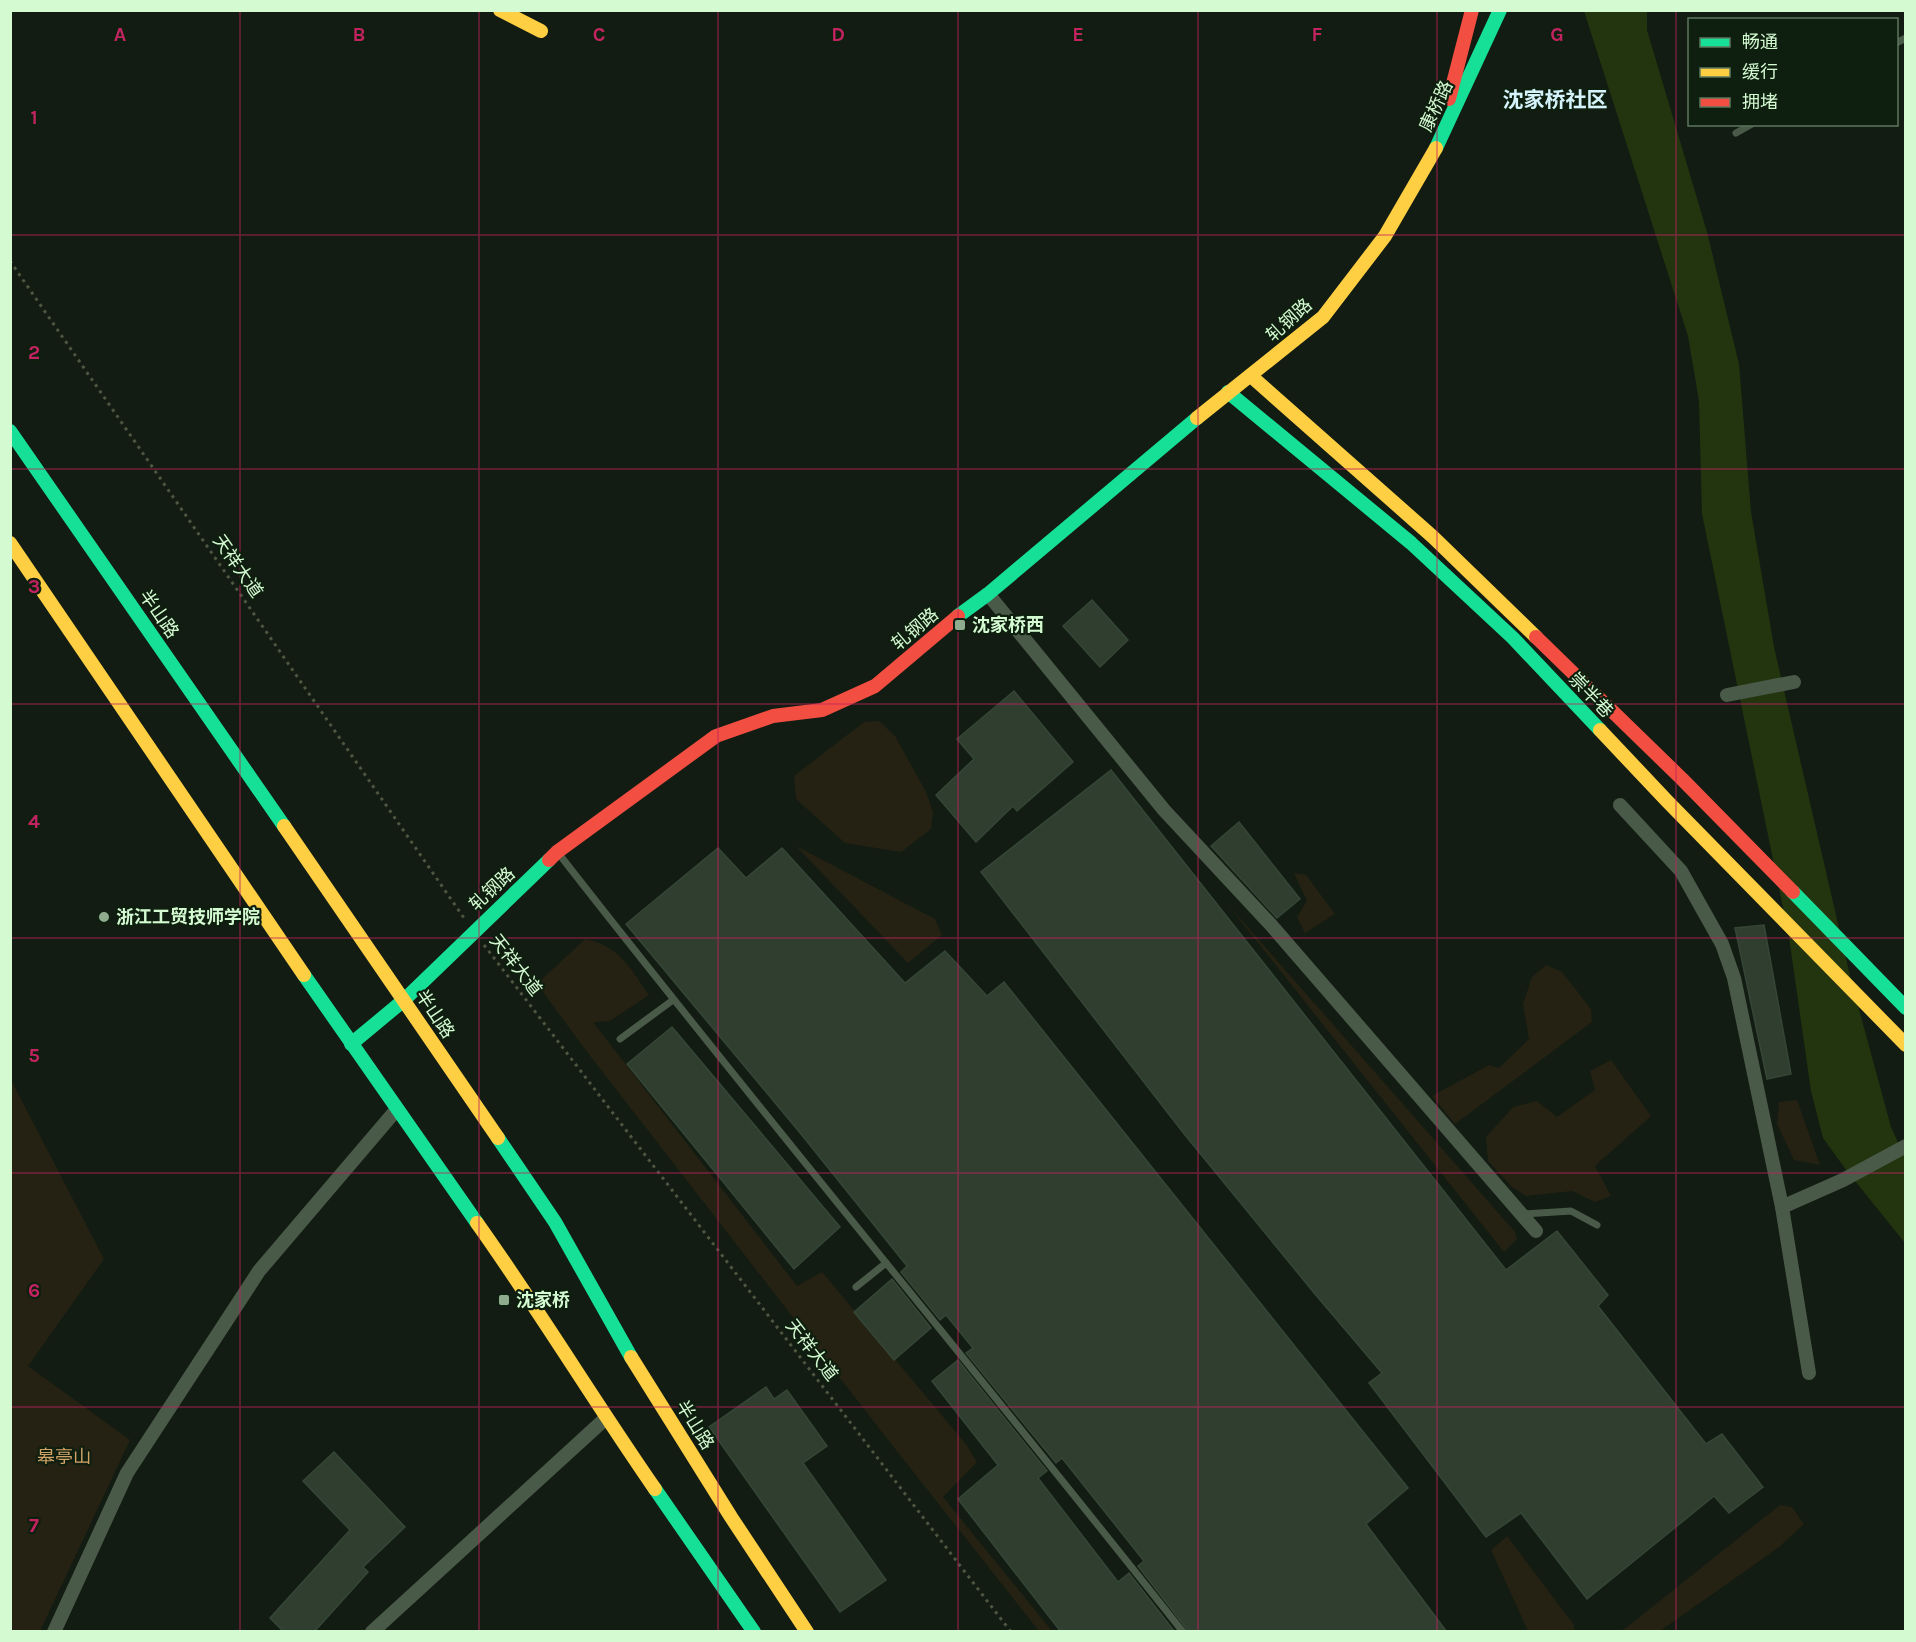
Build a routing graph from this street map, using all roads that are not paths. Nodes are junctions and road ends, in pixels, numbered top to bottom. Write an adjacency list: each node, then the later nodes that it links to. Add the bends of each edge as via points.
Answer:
1 (500, 10): 4 (street)
2 (1472, 10): 7 (street, 康桥路)
3 (1500, 10): 7 (street, 康桥路)
4 (542, 31)
5 (1748, 126): 6 (lane)
6 (1736, 133)
7 (1435, 151): 8 (street, 轧钢路, via 1385,236 1323,317)
8 (1251, 376): 9 (street, 轧钢路); 19 (street, 崇半巷, via 1433,537 1576,675)
9 (1228, 392): 12 (street, 轧钢路); 22 (street, 崇半巷, via 1403,537 1513,638)
10 (10, 431): 17 (street, 半山路)
11 (10, 543): 21 (street)
12 (988, 594): 16 (street, 轧钢路, via 875,686 822,710 773,716 716,736); 26 (street, via 1164,810 1272,926)
13 (1794, 682): 14 (street)
14 (1727, 695)
15 (1620, 805): 25 (street, via 1681,871 1722,944 1734,978)
16 (557, 852): 17 (street, 轧钢路); 18 (lane)
17 (404, 1000): 21 (street, 轧钢路); 36 (street, 半山路, via 555,1222 634,1362)
18 (673, 1000): 20 (lane); 29 (lane)
19 (1905, 1008)
20 (620, 1039)
21 (351, 1044): 23 (street)
22 (1905, 1045)
23 (397, 1109): 32 (street, via 526,1292); 33 (street, via 259,1271 127,1473)
24 (1905, 1146): 25 (street)
25 (1782, 1207): 31 (street)
26 (1523, 1214): 27 (lane, via 1570,1211); 28 (street)
27 (1597, 1225)
28 (1536, 1231)
29 (886, 1263): 30 (lane); 37 (lane)
30 (856, 1287)
31 (1809, 1373)
32 (606, 1418): 34 (street); 35 (street)
33 (54, 1632)
34 (372, 1632)
35 (754, 1632)
36 (807, 1632)
37 (1183, 1632)

